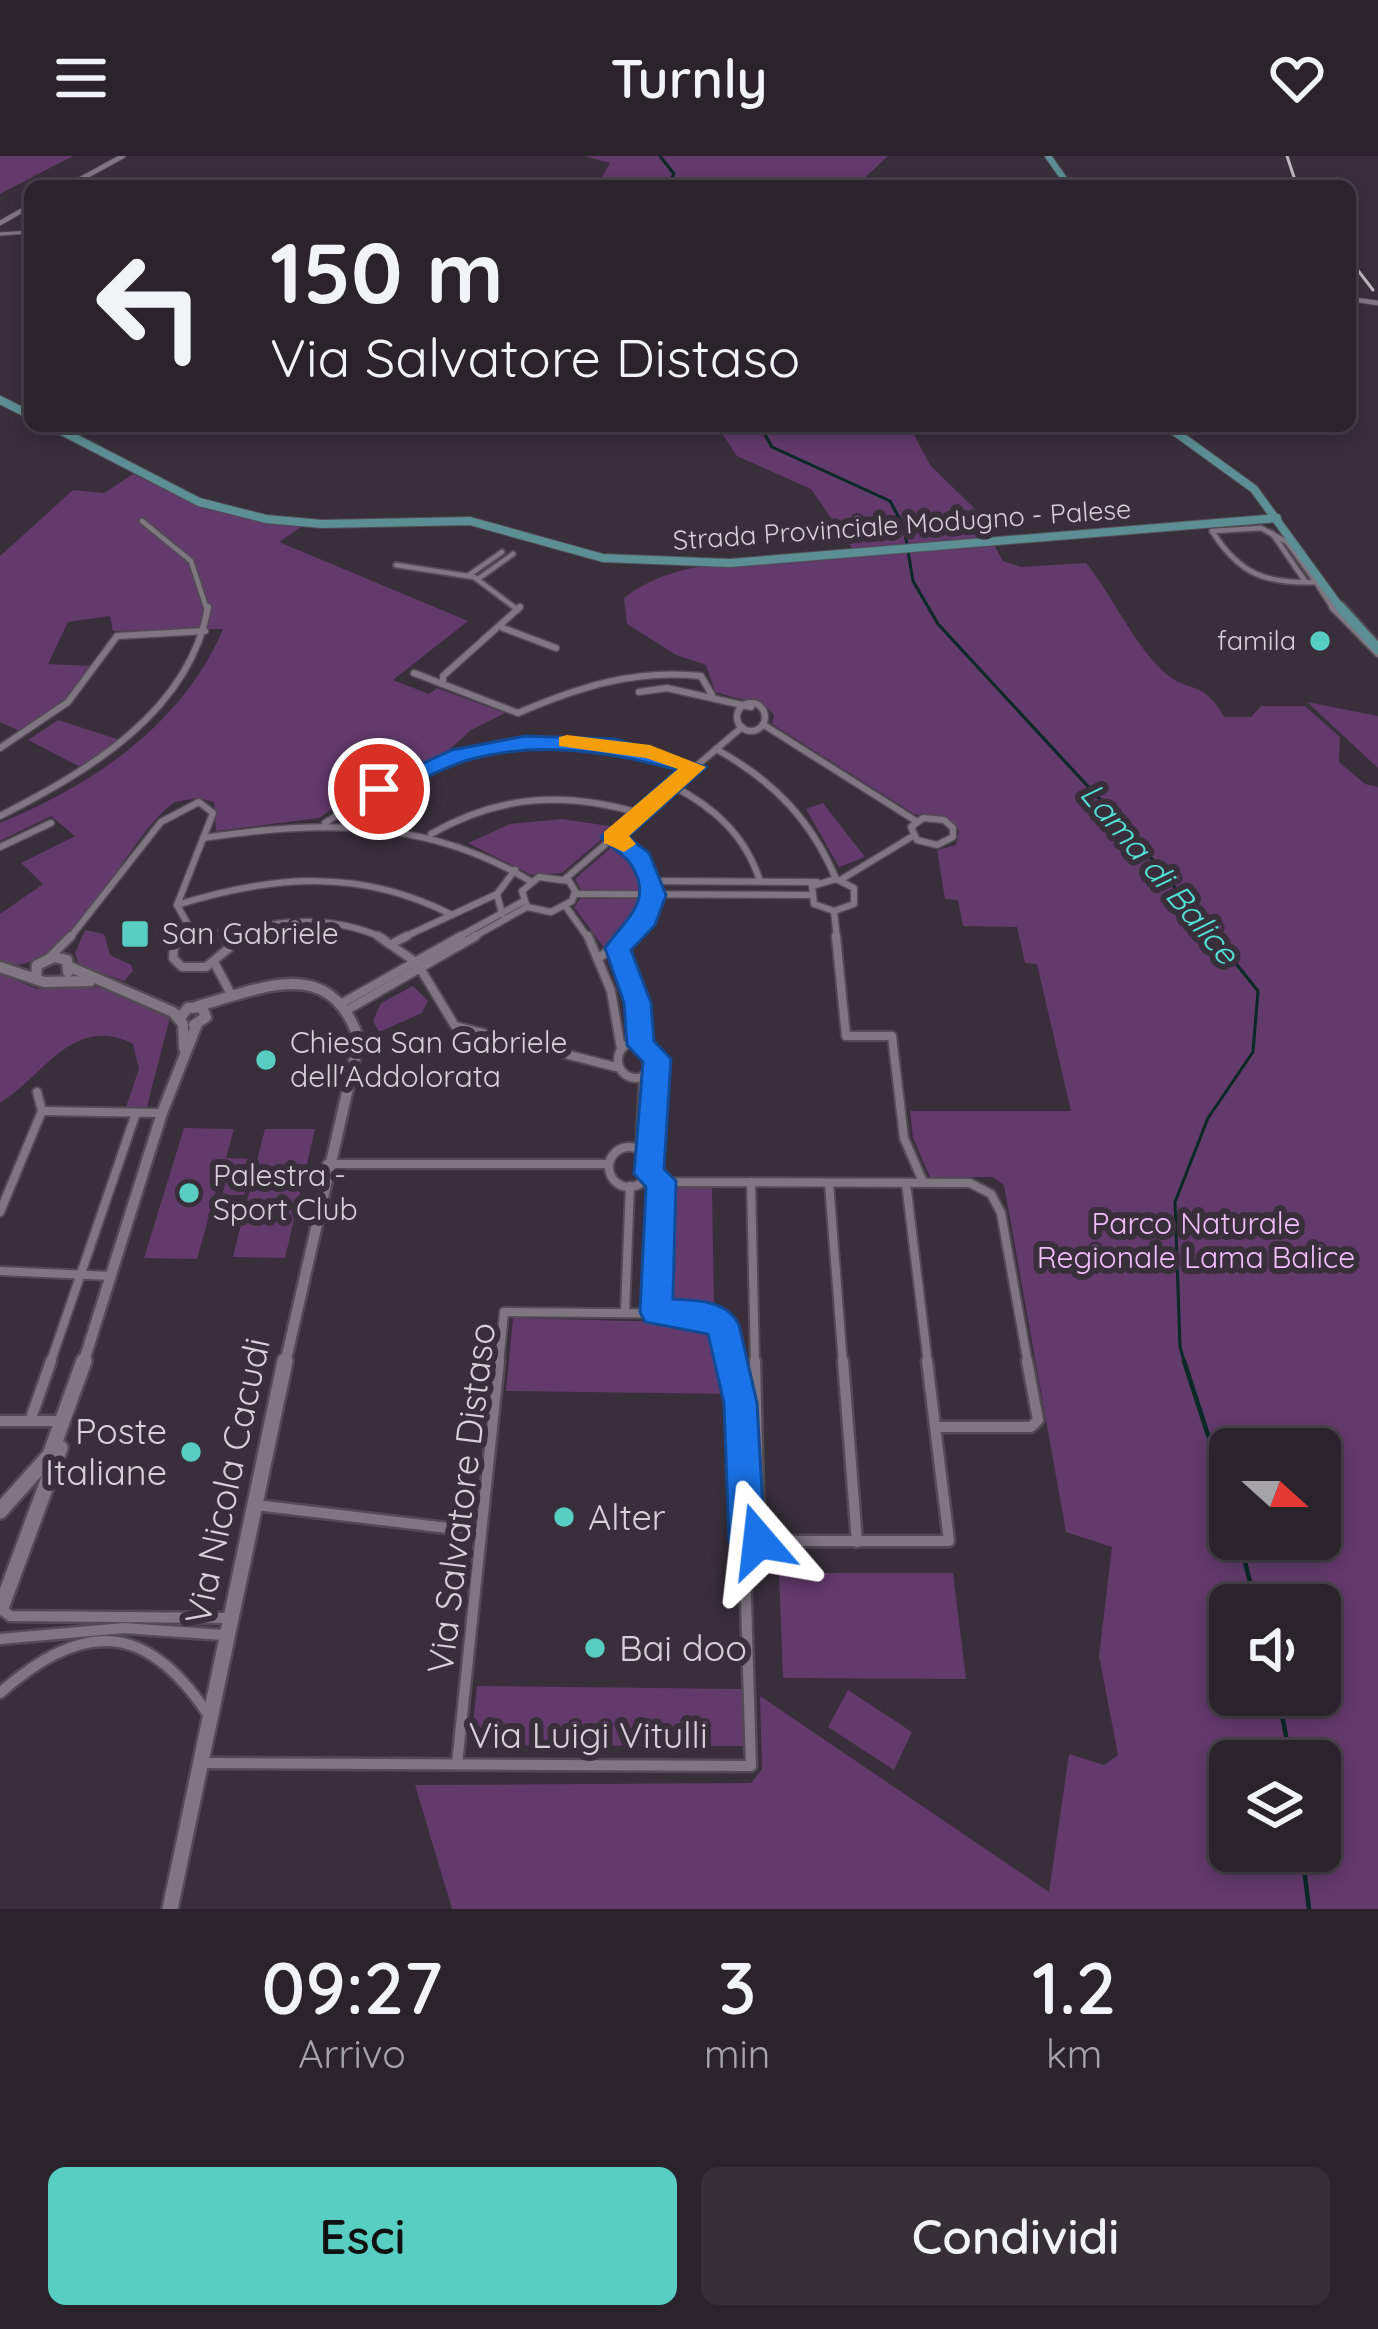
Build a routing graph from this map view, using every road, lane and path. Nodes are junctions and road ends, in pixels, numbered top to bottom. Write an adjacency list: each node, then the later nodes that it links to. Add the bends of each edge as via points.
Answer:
1 (123, 156): 2 (street)
2 (79, 180)
3 (67, 432): 5 (main road, Strada Provinciale Modugno - Palese, via 199,502 266,519 470,521 649,563)
4 (1176, 432): 5 (main road, via 1240,475)
5 (1275, 516): 12 (main road)
6 (142, 521): 14 (street, via 197,572)
7 (502, 552): 10 (street)
8 (513, 554): 11 (street)
9 (395, 565): 10 (street)
10 (469, 575): 11 (street)
11 (478, 579): 13 (street, via 521,608)
12 (1314, 582): 12 (street, via 1272,533 1211,531 1232,566 1276,584); 16 (main road)
13 (503, 628): 15 (street); 18 (street, via 443,676)
14 (205, 631): 24 (street, via 117,636 64,706); 29 (street, via 187,675 152,720 85,772)
15 (556, 648)
16 (1378, 651)
17 (414, 673): 18 (street)
18 (444, 685): 20 (street, via 518,713 585,683 638,673 700,676)
19 (639, 692): 20 (street)
20 (712, 695): 21 (street)
21 (751, 707): 22 (street, via 769,715); 23 (street, via 734,713)
22 (764, 725): 23 (street); 30 (street)
23 (742, 727): 25 (street)
24 (0, 748)
25 (716, 748): 26 (street); 40 (street, via 788,798)
26 (694, 767): 27 (street); 32 (street, via 615,746 506,746 423,768)
27 (673, 786): 28 (street); 43 (street, via 725,821)
28 (641, 813): 33 (street, via 544,796 476,810); 35 (street)
29 (0, 816)
30 (916, 821): 34 (street); 34 (street, via 938,818 954,832 938,845)
31 (51, 823): 37 (street)
32 (325, 823): 33 (street); 36 (street)
33 (429, 835): 38 (street)
34 (913, 836): 40 (street)
35 (613, 837): 39 (street); 42 (street)
36 (203, 838): 50 (street); 56 (street, via 211,808 173,807)
37 (0, 848)
38 (515, 870): 41 (street); 45 (street)
39 (565, 879): 41 (street); 46 (street)
40 (838, 879): 44 (street); 52 (street, via 856,898)
41 (530, 881): 49 (street)
42 (652, 881): 43 (street); 47 (street)
43 (760, 881): 44 (street)
44 (817, 882): 48 (street)
45 (497, 894): 53 (street); 54 (street)
46 (575, 895): 47 (street); 51 (street)
47 (654, 895): 48 (street); 59 (street, via 646,919)
48 (809, 895): 52 (street)
49 (525, 904): 51 (street, via 545,913); 53 (street); 62 (street)
50 (177, 905): 54 (street, via 250,884 315,878 391,888); 55 (street)
51 (566, 908): 60 (street)
52 (834, 911): 91 (street, via 846,1036 892,1036 904,1138)
53 (502, 914): 62 (street)
54 (452, 915): 58 (street)
55 (192, 932): 57 (street); 64 (street, via 174,946 176,963)
56 (77, 933): 61 (street); 63 (street)
57 (224, 934): 58 (street, via 310,921); 64 (street, via 229,949)
58 (394, 943): 62 (street)
59 (618, 948): 60 (street); 74 (street, via 638,1003)
60 (600, 957): 75 (street, via 613,984)
61 (43, 961): 63 (street); 65 (street); 66 (street)
62 (421, 963): 71 (street); 76 (street, via 455,1026)
63 (70, 964): 67 (street); 68 (street)
64 (214, 964): 69 (street)
65 (3, 968): 66 (street)
66 (36, 979): 67 (street)
67 (53, 981): 68 (street)
68 (104, 982): 70 (street)
69 (232, 997): 71 (street, via 289,982); 72 (street)
70 (154, 1000): 72 (street); 73 (street)
71 (347, 1005): 84 (street, Via Nicola Cacudi, via 359,1040)
72 (195, 1006): 73 (street); 73 (street, via 207,1014)
73 (187, 1023): 81 (street)
74 (640, 1045): 75 (street); 77 (street, via 655,1054)
75 (621, 1049): 76 (street)
76 (616, 1066): 77 (street, via 631,1076)
77 (649, 1072): 82 (street); 83 (street)
78 (37, 1092): 79 (street)
79 (42, 1111): 80 (street); 93 (street)
80 (136, 1113): 81 (street); 95 (street)
81 (162, 1113): 96 (street)
82 (640, 1151): 83 (street); 85 (street, via 619,1151)
83 (650, 1160): 86 (street)
84 (328, 1164): 85 (street); 103 (street, Via Nicola Cacudi)
85 (607, 1164): 92 (street, via 612,1180)
86 (649, 1174): 87 (street); 92 (street)
87 (661, 1181): 88 (street); 98 (street)
88 (752, 1182): 89 (street); 106 (street)
89 (829, 1183): 90 (street); 107 (street)
90 (906, 1183): 91 (street); 102 (street)
91 (924, 1183): 102 (street, via 970,1183 998,1205 1037,1420 1031,1427)
92 (630, 1186): 97 (street)
93 (0, 1212)
94 (0, 1270): 95 (street)
95 (81, 1274): 96 (street); 100 (street)
96 (112, 1276): 101 (street)
97 (625, 1312): 98 (street, Via Salvatore Distaso); 105 (street, Via Salvatore Distaso, via 504,1312)
98 (656, 1312): 106 (street, Via Salvatore Distaso, via 703,1314 723,1325 740,1403)
99 (0, 1421): 100 (street)
100 (30, 1421): 101 (street)
101 (65, 1421): 104 (street, via 50,1455); 109 (street)
102 (935, 1427): 107 (street, via 950,1540)
103 (252, 1505): 105 (street); 111 (street, Via Nicola Cacudi)
104 (0, 1511)
105 (481, 1532): 116 (street, Via Salvatore Distaso)
106 (753, 1541): 107 (street); 116 (street, Via Luigi Vitulli, via 751,1766)
107 (856, 1542)
108 (0, 1584): 109 (street)
109 (1, 1608): 110 (street); 111 (street, via 23,1617)
110 (0, 1619)
111 (226, 1626): 112 (street); 114 (street, Via Nicola Cacudi)
112 (0, 1639)
113 (0, 1693): 114 (street, via 46,1656 109,1639 173,1663)
114 (211, 1720): 115 (street, Via Nicola Cacudi)
115 (201, 1763): 116 (street, Via Luigi Vitulli); 117 (street, Via Nicola Cacudi)
116 (457, 1764)
117 (170, 1909)

